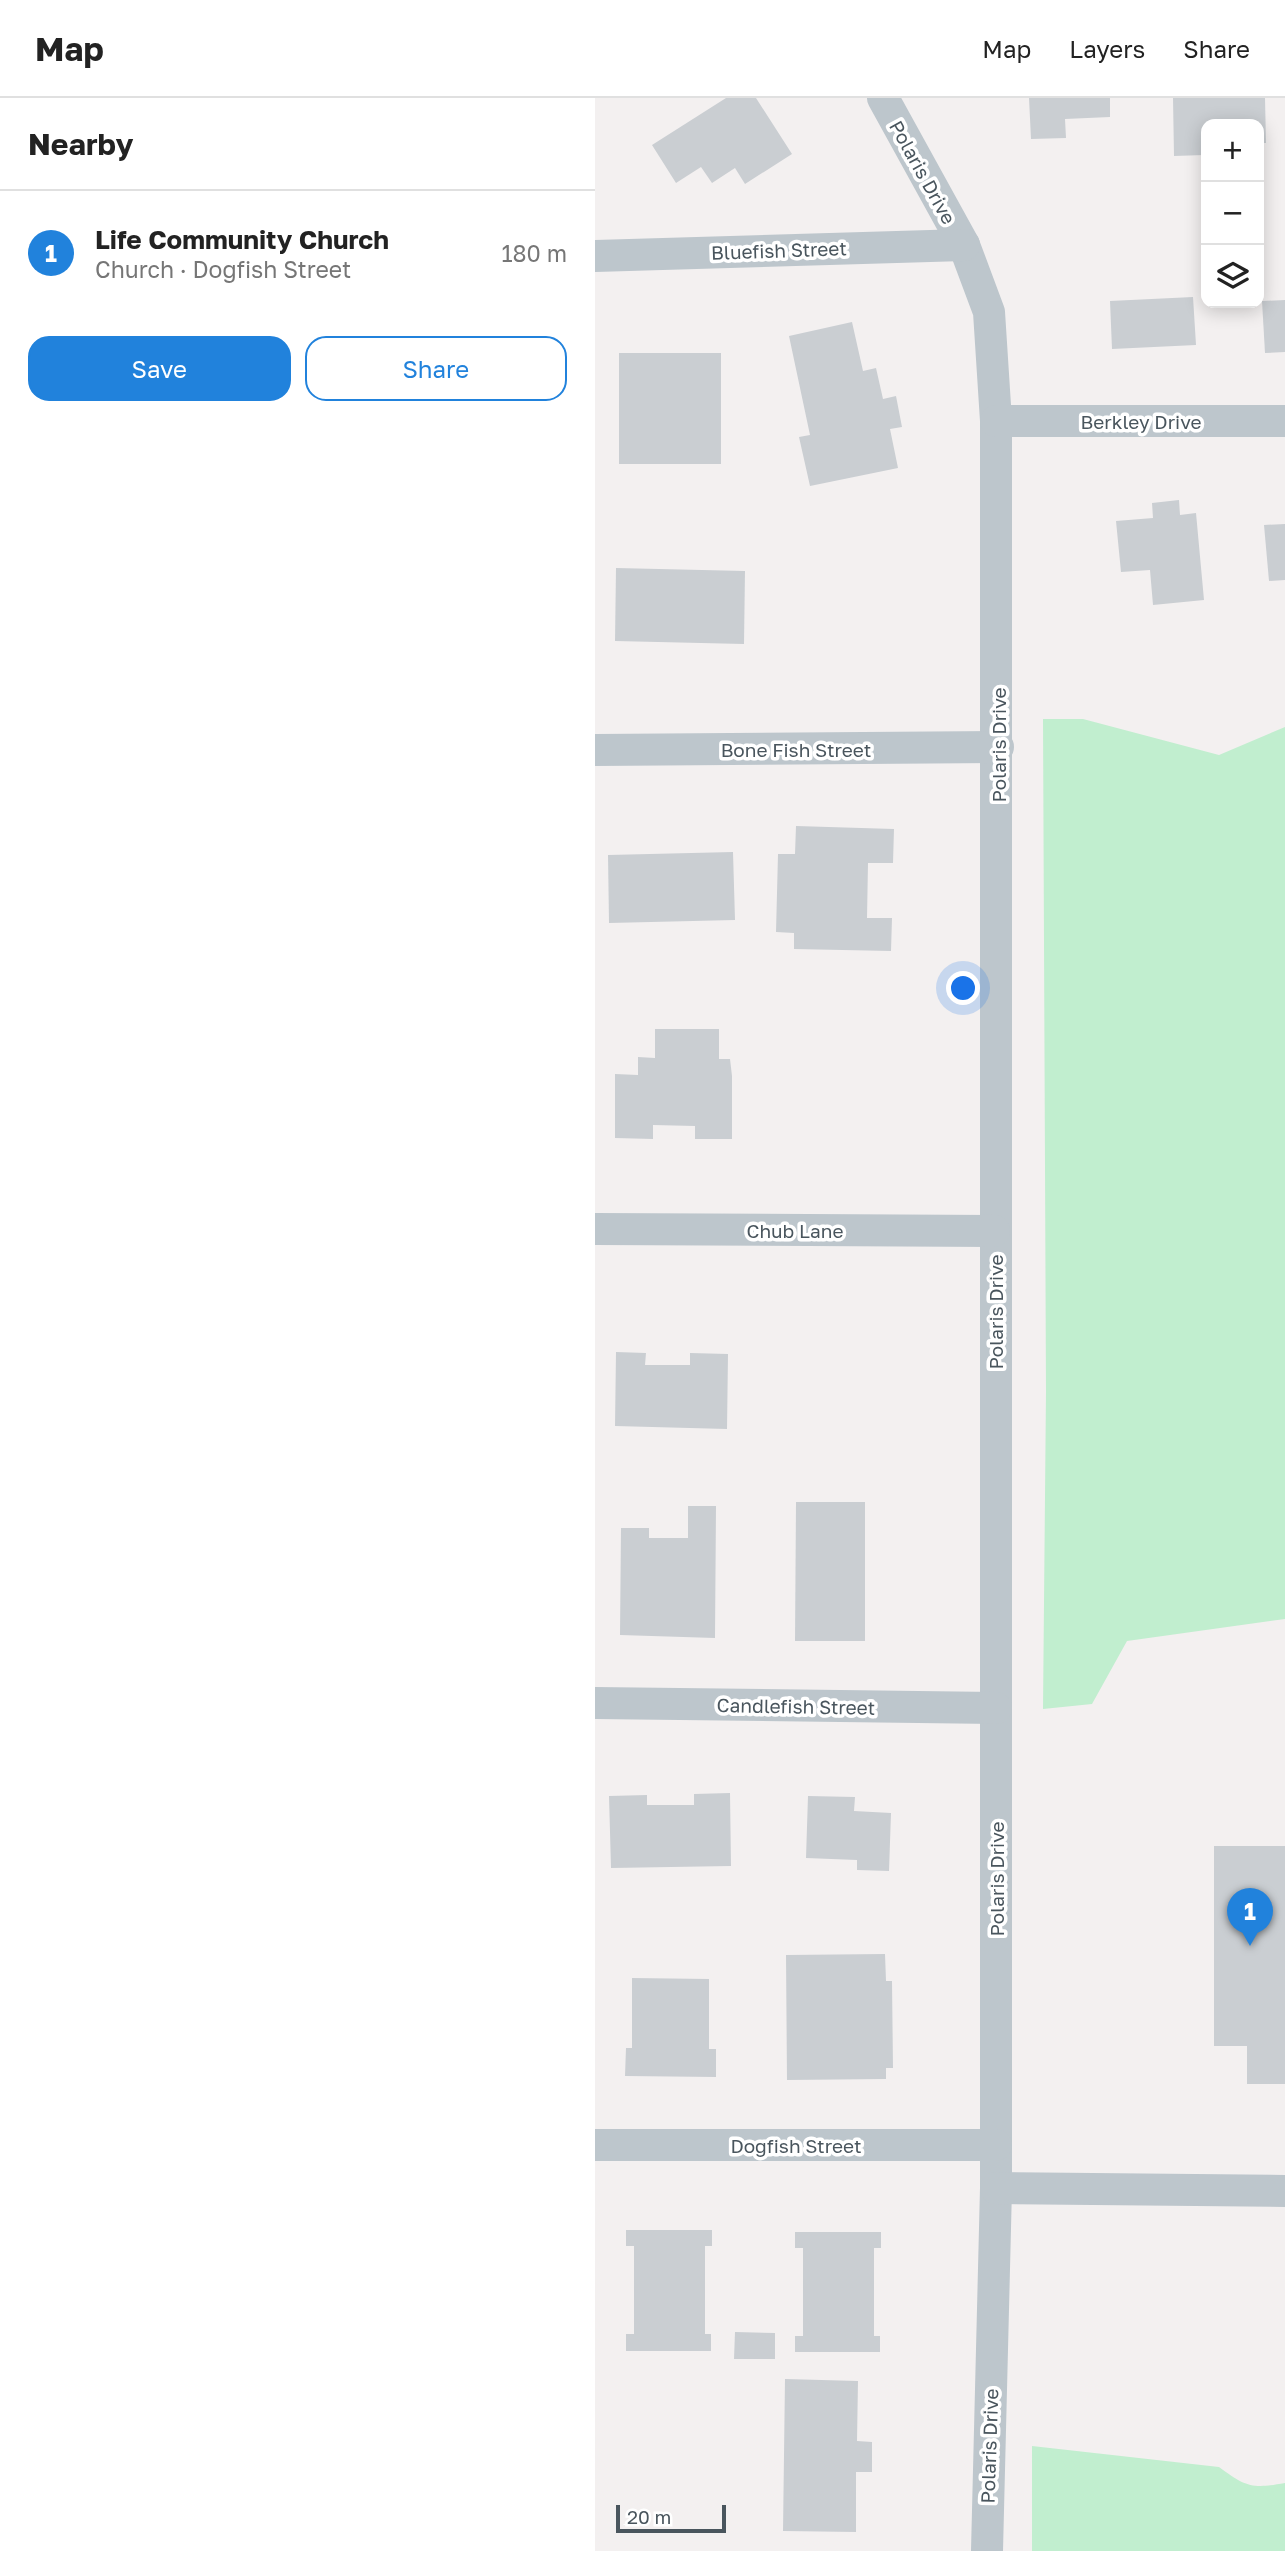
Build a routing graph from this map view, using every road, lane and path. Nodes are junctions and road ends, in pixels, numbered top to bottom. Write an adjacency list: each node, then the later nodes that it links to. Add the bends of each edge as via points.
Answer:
1 (883, 98): 2 (street, Polaris Drive)
2 (964, 245): 3 (street, Bluefish Street); 4 (street, Polaris Drive, via 989,312)
3 (595, 256)
4 (996, 421): 5 (street, Berkley Drive); 6 (street, Polaris Drive)
5 (1285, 421)
6 (998, 747): 7 (street, Bone Fish Street); 9 (street, Polaris Drive)
7 (595, 750)
8 (595, 1229): 9 (street, Chub Lane)
9 (995, 1231): 11 (street, Polaris Drive)
10 (595, 1703): 11 (street, Candlefish Street)
11 (996, 1708): 13 (street, Polaris Drive)
12 (595, 2145): 13 (street, Dogfish Street)
13 (996, 2145): 14 (street, Polaris Drive)
14 (996, 2188): 15 (street); 16 (street, Polaris Drive)
15 (1285, 2191)
16 (987, 2551)

